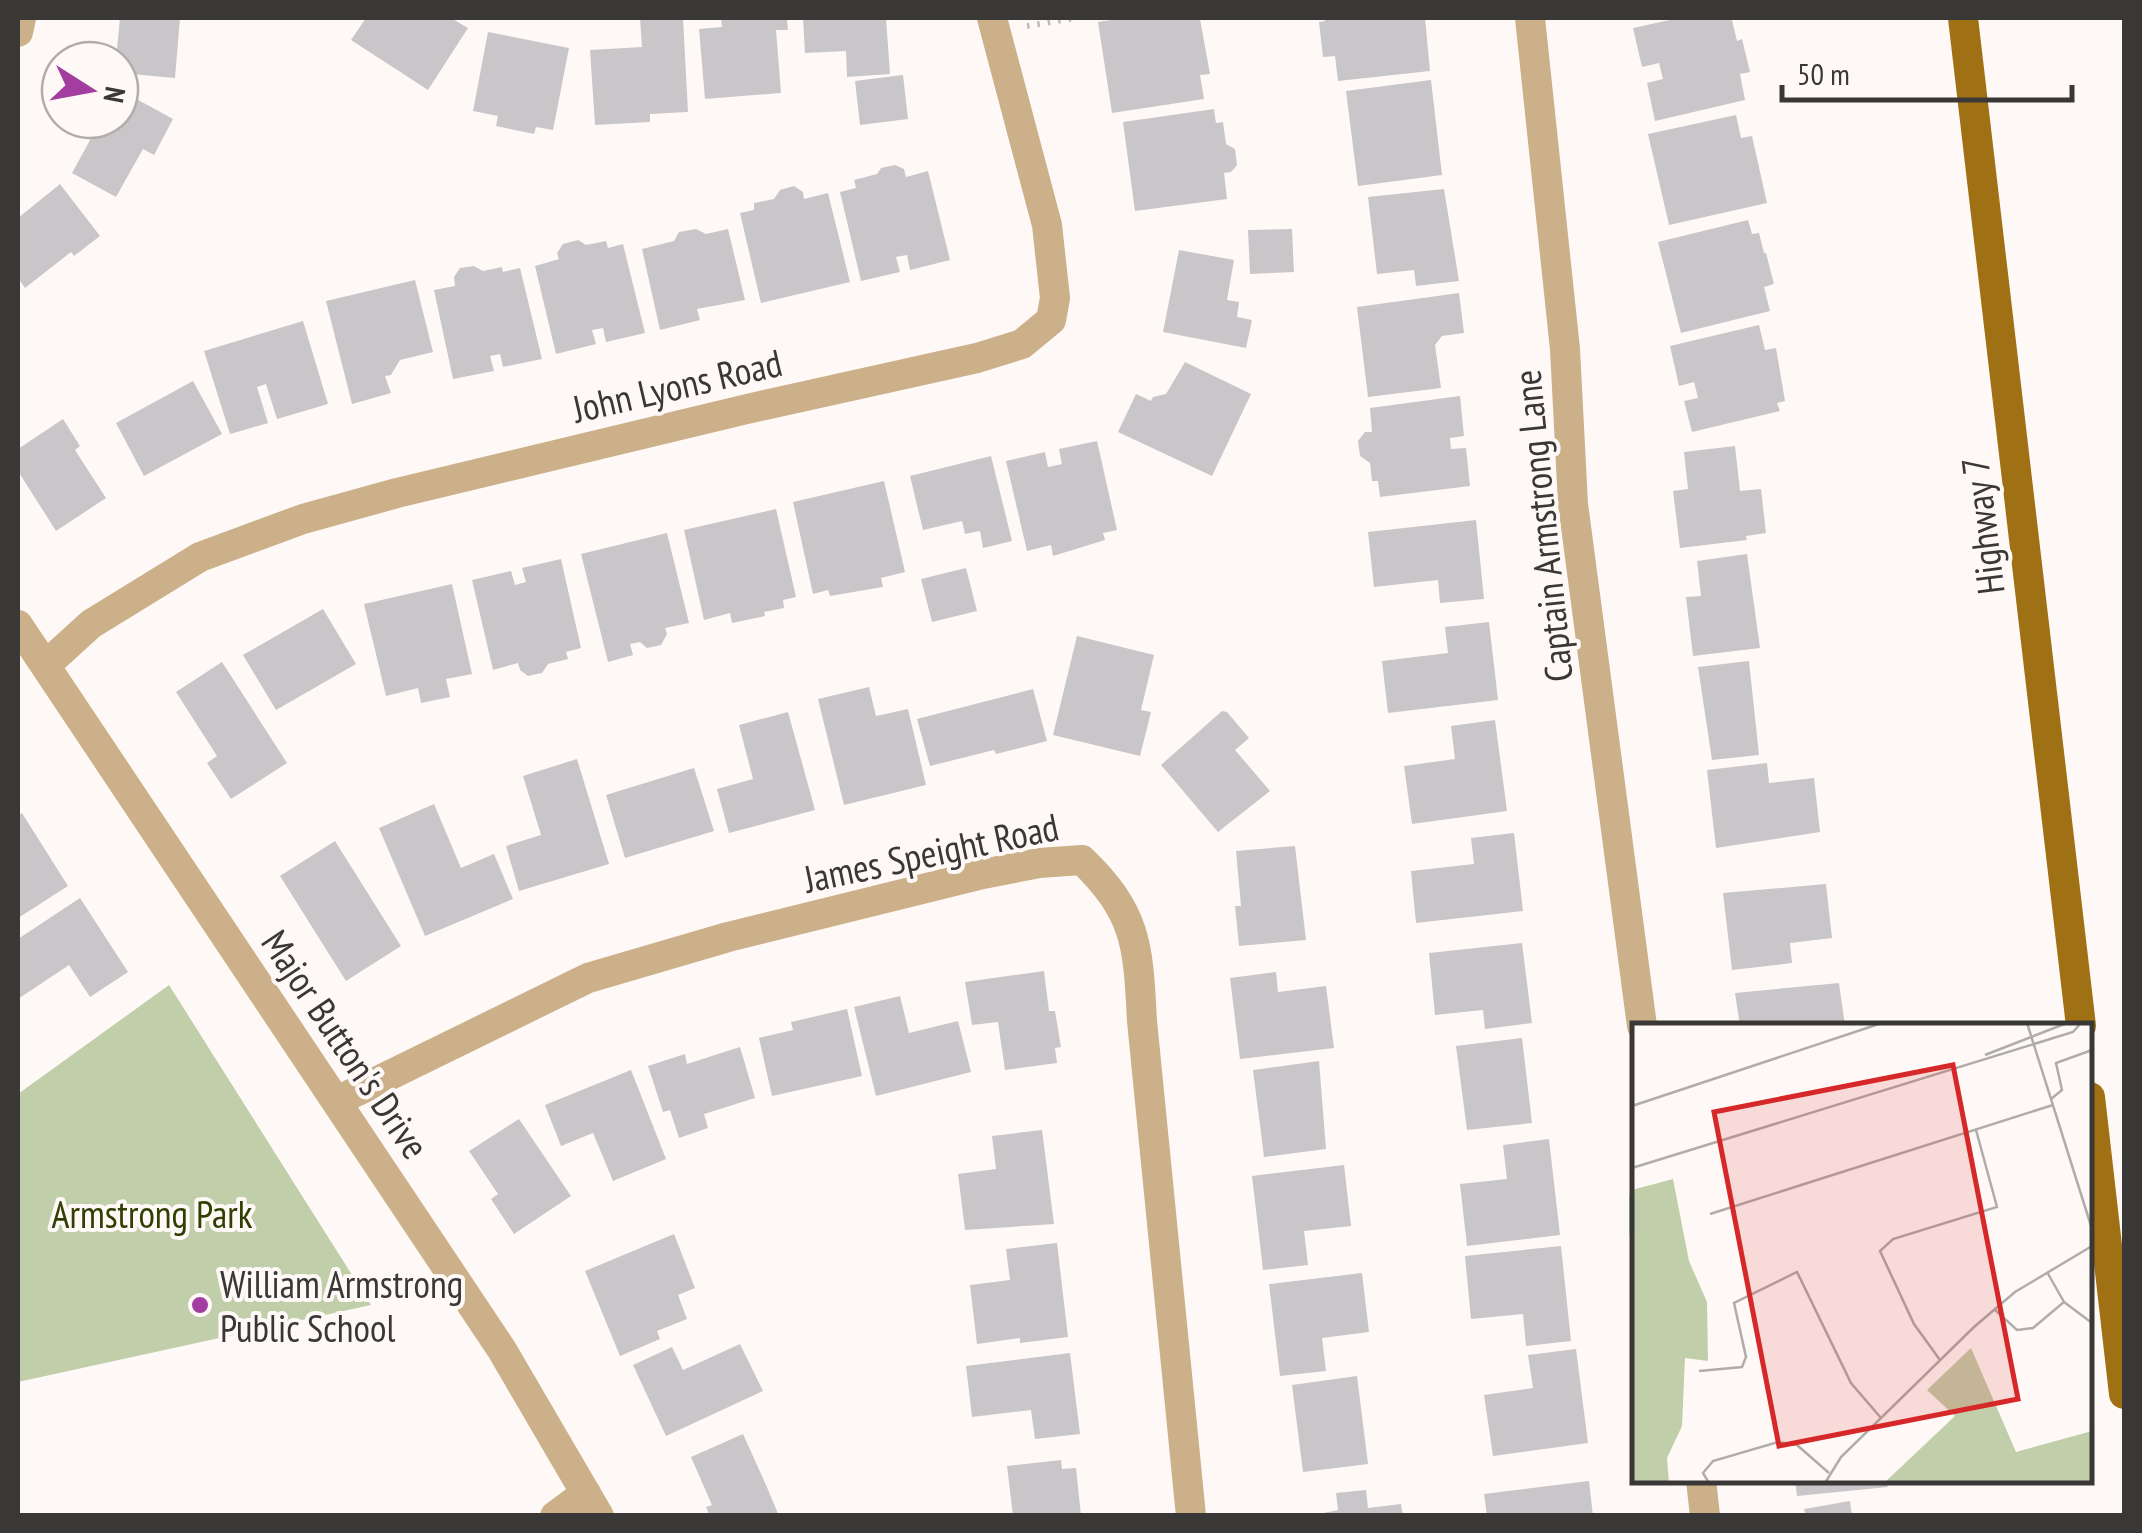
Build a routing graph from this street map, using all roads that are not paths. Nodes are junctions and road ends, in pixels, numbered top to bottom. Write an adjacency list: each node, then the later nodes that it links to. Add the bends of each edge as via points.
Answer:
1 (20, 18): 5 (street)
2 (1530, 18): 8 (street, Captain Armstrong Lane, via 1565,349 1573,504)
3 (1963, 18): 9 (main road, Highway 7)
4 (994, 25): 7 (street, John Lyons Road, via 1048,225 1055,298 1050,320 1022,344 302,520 200,557 91,624)
5 (18, 32)
6 (18, 625): 7 (street, Major Button's Drive)
7 (46, 665): 10 (street, Major Button's Drive)
8 (1642, 1023)
9 (2081, 1023)
10 (337, 1101): 14 (street, Major Button's Drive, via 502,1350); 16 (street, James Speight Road, via 588,978 984,874 1082,860 1128,918 1138,955)
11 (2092, 1114): 12 (main road)
12 (2124, 1394)
13 (1701, 1483): 17 (street)
14 (592, 1504): 15 (street)
15 (555, 1516)
16 (1191, 1516)
17 (1706, 1516)

